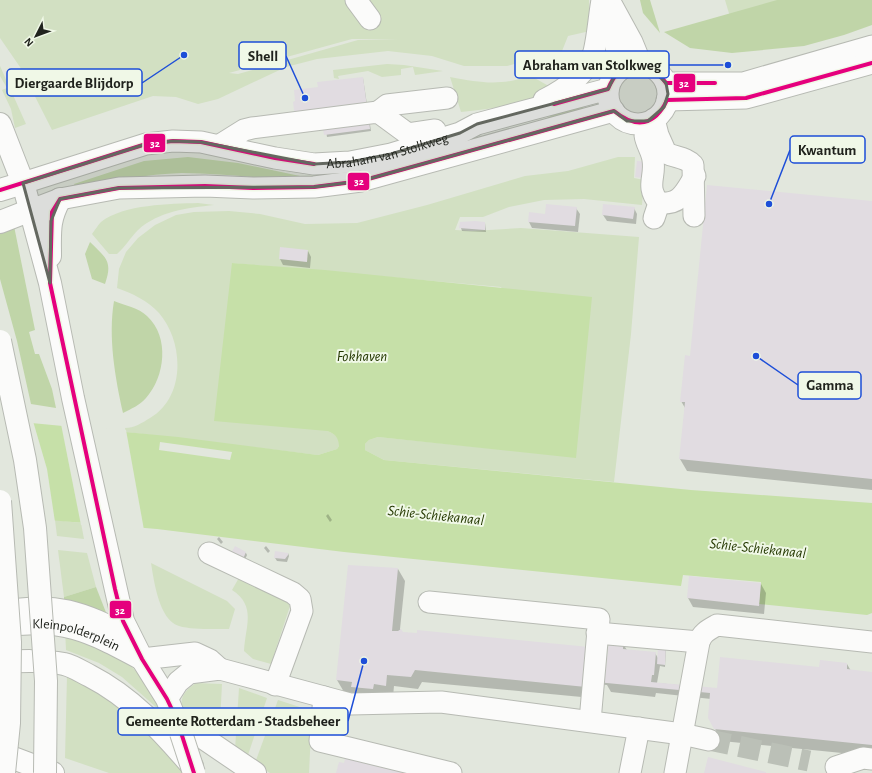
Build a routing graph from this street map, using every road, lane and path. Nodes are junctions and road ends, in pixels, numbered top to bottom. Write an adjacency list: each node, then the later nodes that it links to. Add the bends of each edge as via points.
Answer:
1 (356, 0): 5 (street)
2 (602, 0): 15 (street, via 594,53 579,76 564,90)
3 (606, 0): 9 (street)
4 (609, 0): 8 (street)
5 (370, 19)
6 (872, 46): 11 (street, via 743,83)
7 (872, 63): 11 (street, via 746,98)
8 (641, 64): 9 (street); 11 (street, via 656,70)
9 (621, 69): 10 (street, via 612,78)
10 (608, 89): 13 (street, via 610,104); 15 (street, Abraham van Stolkweg)
11 (666, 92): 16 (street, via 660,114)
12 (447, 98): 14 (street, via 387,105)
13 (614, 111): 16 (street, via 626,121); 24 (street, Abraham van Stolkweg, via 361,181 314,187 120,188)
14 (378, 112): 18 (street, via 408,134); 19 (street, via 252,128)
15 (517, 113): 18 (street, Abraham van Stolkweg)
16 (648, 121): 20 (street, via 645,139)
17 (0, 124): 22 (main road)
18 (477, 124): 19 (street, Abraham van Stolkweg, via 460,133 391,154 350,162 314,164 274,158)
19 (220, 145): 22 (street, Abraham van Stolkweg, via 173,141 146,144)
20 (658, 152): 21 (street, via 697,159); 21 (street, via 651,187 656,210 683,195)
21 (693, 179): 26 (street)
22 (23, 183): 23 (main road); 25 (main road)
23 (0, 190)
24 (60, 199): 25 (street, Abraham van Stolkweg); 28 (main road, via 52,212)
25 (31, 210): 27 (main road); 28 (main road)
26 (694, 216)
27 (0, 222)
28 (50, 283): 36 (main road, via 115,589 123,621)
29 (0, 341): 53 (main road, bridge, via 25,460 35,528 46,681)
30 (0, 501): 52 (main road, bridge, via 10,642)
31 (209, 553): 42 (street, via 294,593 300,599 302,611)
32 (429, 602): 35 (street, via 600,619)
33 (0, 612): 36 (street, Kleinpolderplein, via 30,608 63,609 94,618)
34 (0, 626): 39 (main road, Kleinpolderplein, via 51,623 72,626 99,636)
35 (597, 633): 37 (street); 45 (street)
36 (131, 637): 39 (main road)
37 (699, 642): 38 (street, via 702,635 717,625); 48 (street)
38 (872, 642)
39 (142, 659): 41 (street, via 195,653 210,660); 44 (main road, Kleinpolderplein)
40 (0, 662): 56 (main road, via 38,661 65,665 108,685 130,701 156,726)
41 (220, 669): 42 (street); 44 (street, via 189,672 178,682)
42 (275, 685): 43 (street)
43 (324, 697): 45 (street, via 350,704 441,702); 58 (street, via 320,741)
44 (167, 699): 46 (main road, Kleinpolderplein)
45 (590, 721): 47 (street)
46 (179, 727): 55 (main road, Kleinpolderplein, bridge); 57 (main road)
47 (639, 728): 48 (street); 59 (street)
48 (682, 734): 49 (street); 60 (street)
49 (709, 740)
50 (0, 753): 54 (main road)
51 (872, 758): 61 (street, via 863,758 836,767)
52 (4, 773)
53 (45, 773)
54 (53, 773)
55 (194, 773)
56 (198, 773)
57 (255, 773)
58 (452, 773)
59 (630, 773)
60 (675, 773)
61 (842, 773)

